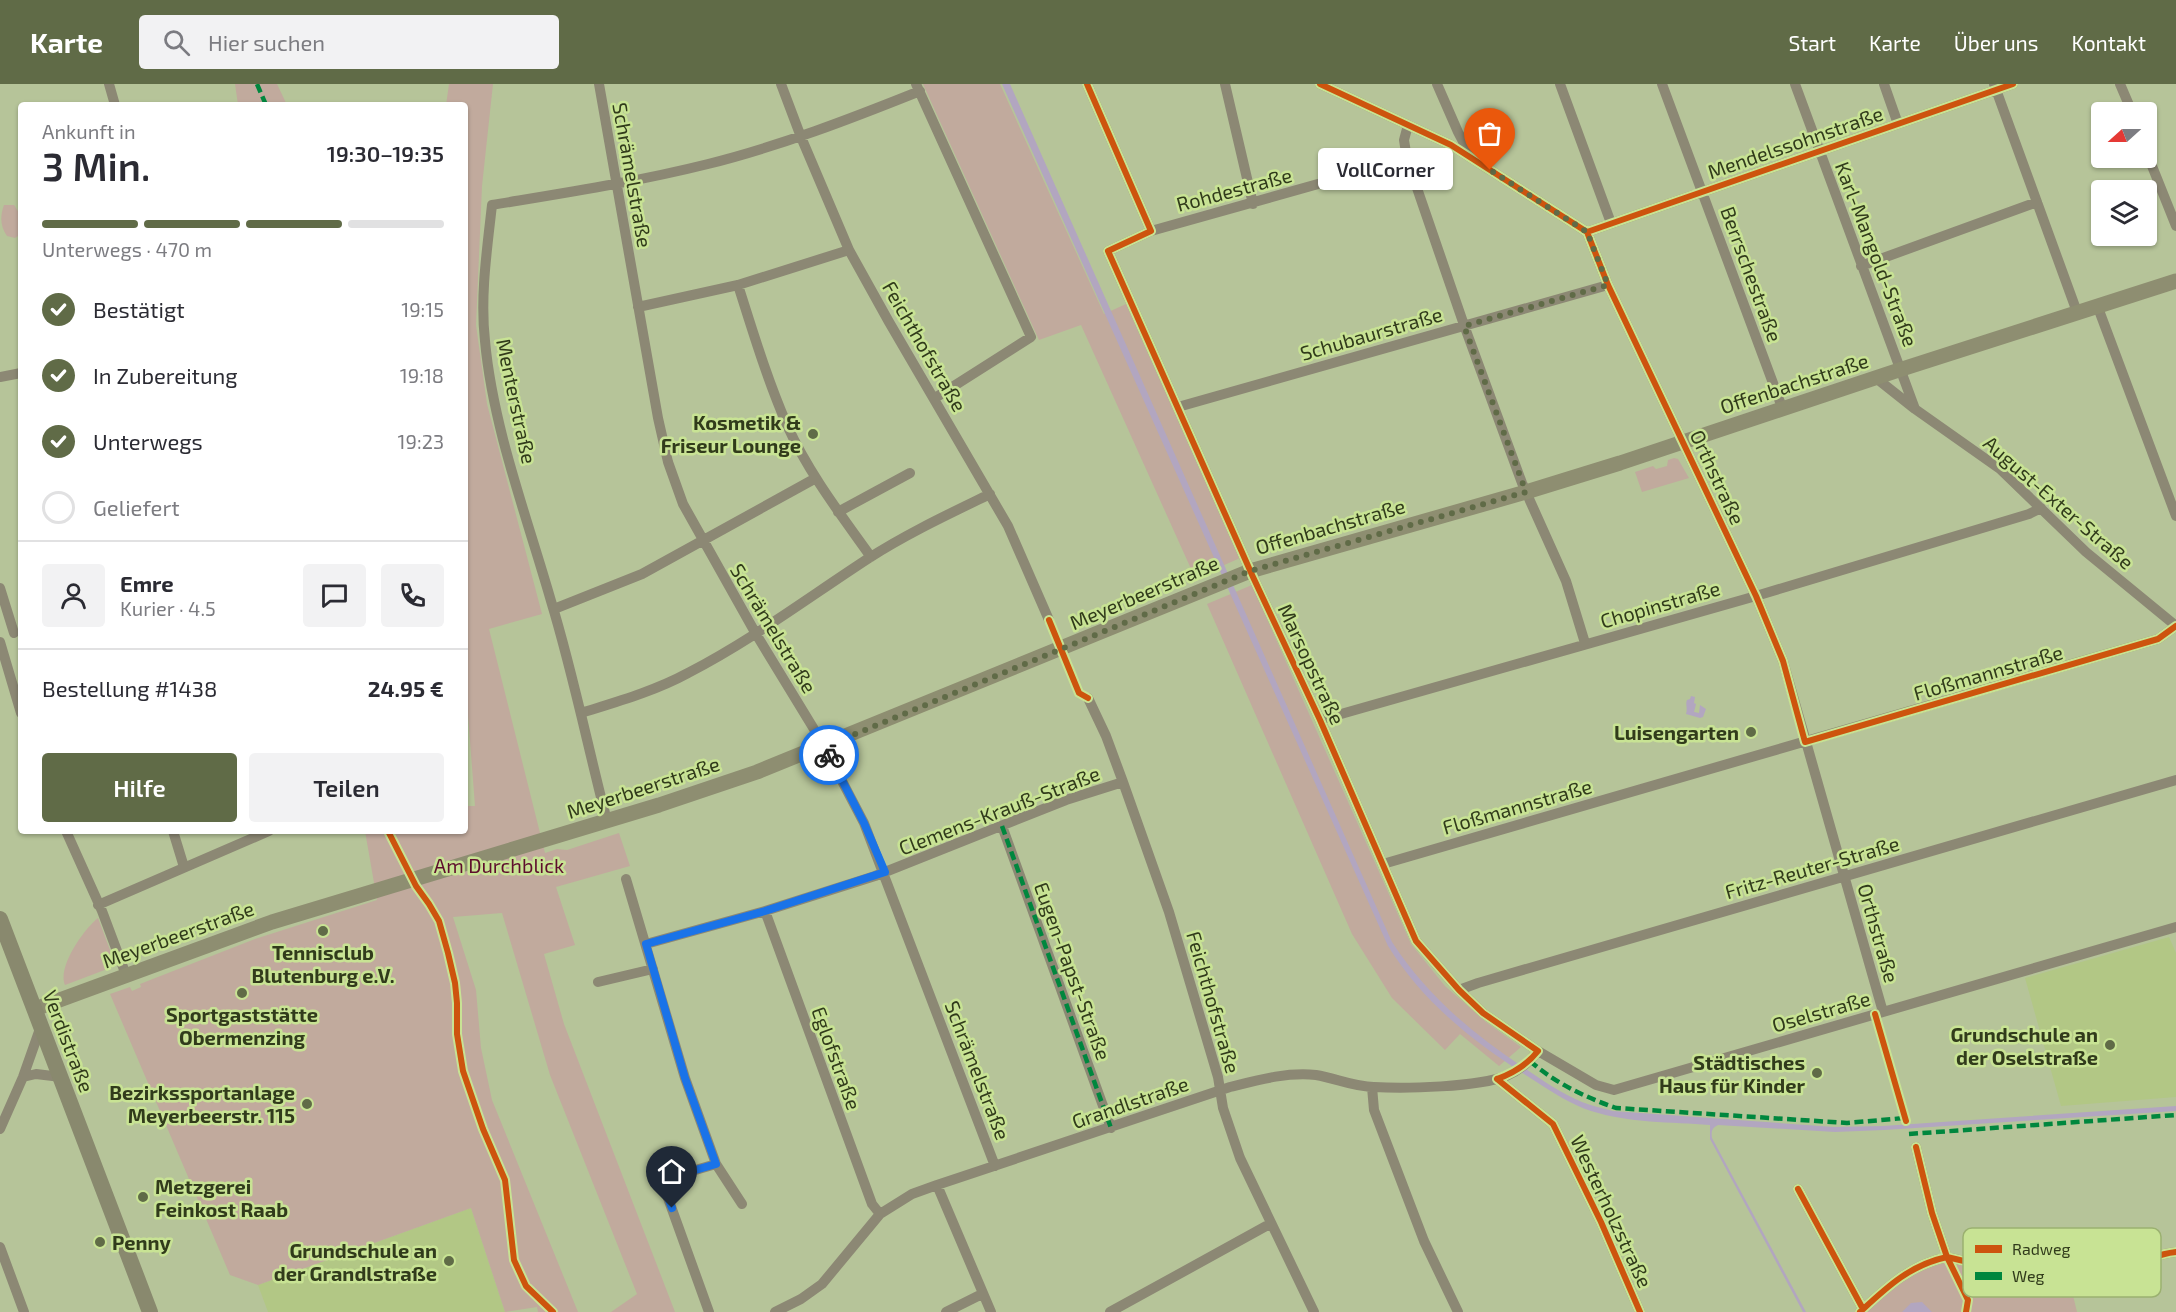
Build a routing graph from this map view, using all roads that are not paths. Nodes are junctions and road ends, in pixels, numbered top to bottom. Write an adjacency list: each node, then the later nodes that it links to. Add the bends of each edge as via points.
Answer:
1 (109, 84): 16 (street)
2 (599, 84): 25 (street, Schrämelstraße)
3 (781, 84): 20 (street, Feichthofstraße)
4 (1087, 84): 31 (street)
5 (1225, 84): 28 (street)
6 (1320, 84): 18 (street)
7 (1437, 84): 23 (street)
8 (1560, 84): 29 (street)
9 (1662, 84): 26 (street, Berrschestraße)
10 (1795, 84): 21 (street, Karl-Mangold-Straße)
11 (1884, 84): 19 (street)
12 (2013, 84): 15 (street, Mendelssohnstraße)
13 (2120, 84): 17 (street)
14 (918, 87): 20 (street, Menterstraße); 47 (street, via 1031,337)
15 (1995, 87): 19 (street, Mendelssohnstraße); 27 (street)
16 (114, 102)
17 (2128, 102)
18 (1408, 124): 22 (street, via 1404,140); 23 (street)
19 (1898, 124): 21 (street, Mendelssohnstraße)
20 (801, 136): 25 (street, Menterstraße, via 708,164); 33 (street, Feichthofstraße)
21 (1820, 151): 26 (street, Mendelssohnstraße); 35 (street, Karl-Mangold-Straße)
22 (1407, 159): 28 (street, Rohdestraße); 42 (street)
23 (1473, 159): 32 (street)
24 (2153, 168): 30 (street)
25 (617, 183): 40 (street, Schrämelstraße); 64 (street, Menterstraße, via 492,205 483,315 489,376 511,467)
26 (1702, 191): 29 (street, Mendelssohnstraße); 49 (street, Berrschestraße)
27 (2037, 202): 35 (street); 41 (street)
28 (1252, 204): 31 (street, Rohdestraße)
29 (1611, 223): 32 (street, Mendelssohnstraße)
30 (2176, 226)
31 (1151, 231): 34 (street, Rohdestraße)
32 (1587, 232): 38 (street, Orthstraße)
33 (849, 250): 37 (street); 47 (street, Feichthofstraße)
34 (1108, 251): 48 (street, Marsopstraße)
35 (1861, 267): 43 (street, Karl-Mangold-Straße)
36 (2176, 281): 39 (street, Offenbachstraße)
37 (738, 285): 40 (street); 53 (street, via 769,379)
38 (1608, 285): 42 (street, Schubaurstraße); 51 (street, Orthstraße)
39 (2097, 305): 41 (street, Offenbachstraße); 58 (street)
40 (638, 307): 59 (street, Schrämelstraße, via 668,462 683,504)
41 (2077, 312): 43 (street, Offenbachstraße)
42 (1464, 326): 48 (street, Schubaurstraße); 54 (street)
43 (1902, 369): 46 (street, Offenbachstraße); 50 (street)
44 (18, 374): 45 (street)
45 (0, 377)
46 (1876, 378): 49 (street, Offenbachstraße); 50 (street, August-Exter-Straße)
47 (935, 398): 55 (street, Feichthofstraße)
48 (1178, 407): 61 (street, Marsopstraße)
49 (1783, 410): 51 (street, Offenbachstraße)
50 (1915, 410): 56 (street, August-Exter-Straße, via 2000,469)
51 (1683, 442): 54 (street, Offenbachstraße); 63 (street, Orthstraße)
52 (910, 473): 57 (street)
53 (816, 478): 57 (street); 59 (street)
54 (1526, 492): 61 (street, Offenbachstraße); 70 (street, via 1566,580)
55 (990, 494): 60 (street); 65 (street, Feichthofstraße)
56 (2042, 508): 63 (street, Chopinstraße); 66 (street, August-Exter-Straße, via 2086,552)
57 (838, 512): 60 (street)
58 (2176, 516)
59 (703, 542): 64 (street, via 642,574); 68 (street, Schrämelstraße)
60 (871, 557): 68 (street)
61 (1244, 574): 74 (street, Marsopstraße); 76 (street, Meyerbeerstraße)
62 (0, 588): 67 (street)
63 (1756, 596): 70 (street, Chopinstraße); 75 (street, Orthstraße, via 1783,661)
64 (554, 609): 73 (street, Menterstraße)
65 (1049, 620)
66 (2176, 626): 75 (street, Floßmannstraße, via 2158,639)
67 (17, 632): 69 (street)
68 (756, 634): 73 (street, via 686,674); 76 (street, Schrämelstraße)
69 (0, 640): 72 (street)
70 (1585, 643): 74 (street, Chopinstraße)
71 (1088, 698): 78 (street, Feichthofstraße)
72 (18, 703)
73 (581, 713): 79 (street, Menterstraße)
74 (1320, 720): 84 (street, Marsopstraße)
75 (1805, 742): 84 (street, Floßmannstraße); 87 (street, Orthstraße)
76 (824, 747): 79 (street, Meyerbeerstraße); 86 (street, Schrämelstraße)
77 (2176, 780): 87 (street, Fritz-Reuter-Straße)
78 (1123, 782): 80 (street, Clemens-Krauß-Straße); 105 (street, Feichthofstraße, via 1169,912)
79 (607, 821): 95 (street, Meyerbeerstraße, via 272,922)
80 (1002, 826): 86 (street, Clemens-Krauß-Straße); 107 (street, Eugen-Papst-Straße)
81 (67, 834): 89 (street)
82 (174, 834): 85 (street)
83 (262, 834): 85 (street)
84 (1383, 864): 97 (street, Marsopstraße, via 1416,941)
85 (184, 867): 89 (street)
86 (885, 872): 90 (street, Clemens-Krauß-Straße); 111 (street, Schrämelstraße)
87 (1844, 876): 97 (street, Fritz-Reuter-Straße); 98 (street, Orthstraße)
88 (626, 879): 93 (street)
89 (99, 904): 95 (street)
90 (765, 911): 93 (street, Clemens-Krauß-Straße); 115 (street, Eglofstraße, via 839,1118 872,1204)
91 (0, 919): 99 (main road, Verdistraße)
92 (2176, 927): 98 (street, Oselstraße)
93 (646, 944): 94 (street)
94 (653, 969): 96 (street); 110 (street, via 685,1078)
95 (126, 975): 99 (street, Meyerbeerstraße)
96 (598, 982)
97 (1459, 990): 100 (street, Marsopstraße, via 1483,1013)
98 (1883, 1012): 106 (street, Oselstraße)
99 (38, 1016): 101 (street); 102 (main road, Verdistraße)
100 (1538, 1051): 103 (street, Grandlstraße, via 1527,1064); 106 (street, Marsopstraße, via 1596,1085)
101 (23, 1077): 102 (street); 108 (street)
102 (61, 1077): 125 (main road, Verdistraße)
103 (1497, 1079): 104 (street, Grandlstraße); 133 (street, Westerholzstraße, via 1553,1124)
104 (1372, 1088): 105 (street, Grandlstraße, via 1315,1075 1274,1076); 132 (street, via 1374,1110 1424,1241)
105 (1220, 1090): 107 (street, Grandlstraße); 116 (street, Feichthofstraße, via 1240,1158)
106 (1614, 1090)
107 (1111, 1128): 111 (street, Grandlstraße)
108 (0, 1129)
109 (1916, 1147): 120 (street)
110 (716, 1164): 114 (street); 126 (street, via 668,1178 664,1187)
111 (995, 1166): 112 (street, Grandlstraße)
112 (937, 1185): 115 (street, Grandlstraße, via 912,1194); 122 (street)
113 (1798, 1190): 123 (street)
114 (742, 1204)
115 (880, 1214): 127 (street, Grandlstraße, via 822,1284)
116 (1270, 1224): 130 (street); 131 (street, Feichthofstraße)
117 (0, 1247): 124 (street)
118 (2176, 1252): 119 (street)
119 (2161, 1254)
120 (1947, 1257): 121 (street); 123 (street, via 1906,1273)
121 (1963, 1261)
122 (982, 1294): 128 (street); 129 (street)
123 (1861, 1311)
124 (24, 1312)
125 (150, 1312)
126 (709, 1312)
127 (775, 1312)
128 (946, 1312)
129 (991, 1312)
130 (1110, 1312)
131 (1314, 1312)
132 (1458, 1312)
133 (1640, 1312)

